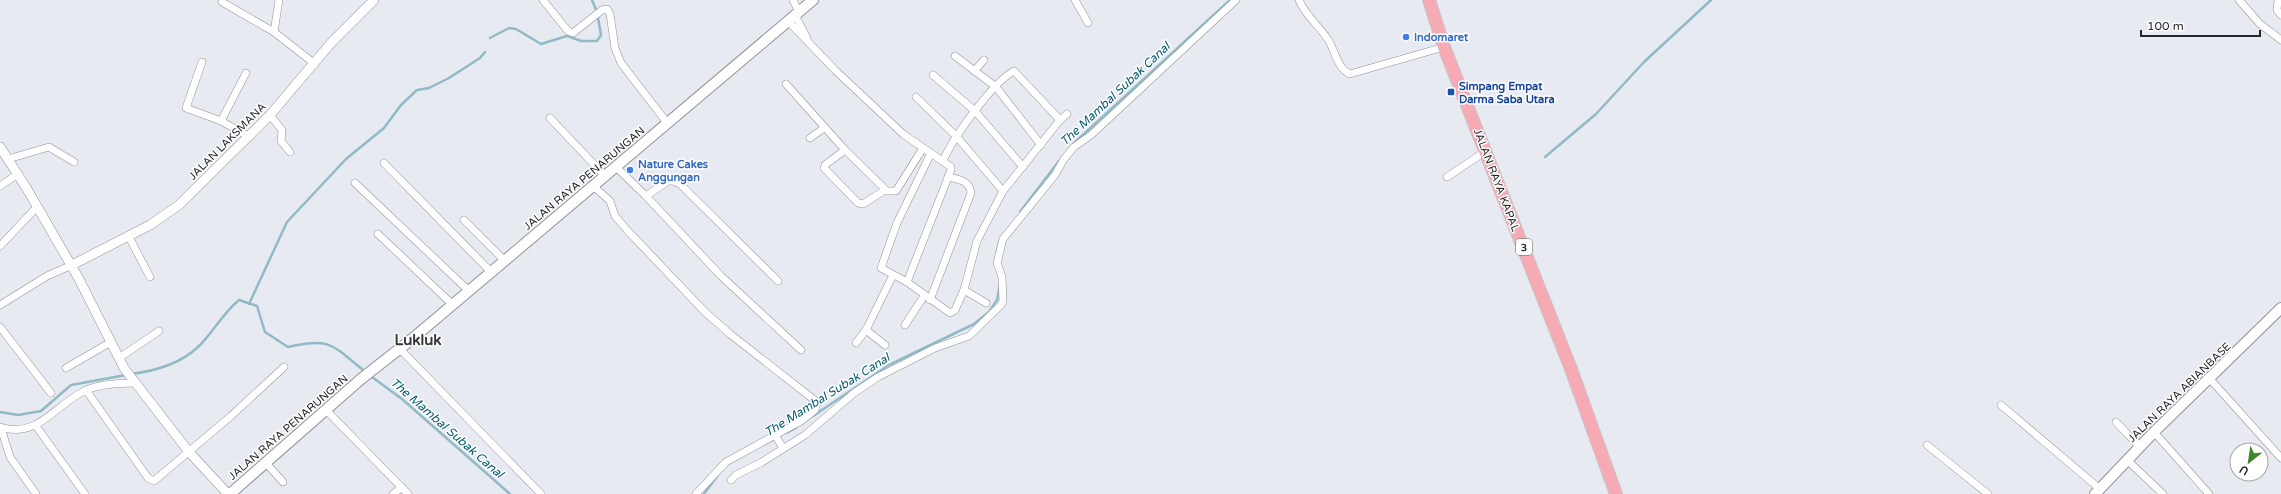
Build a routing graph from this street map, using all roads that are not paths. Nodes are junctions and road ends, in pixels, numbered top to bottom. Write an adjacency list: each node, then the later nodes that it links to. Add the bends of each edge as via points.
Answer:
1 (279, 0): 16 (street)
2 (374, 0): 22 (street, JALAN LAKSMANA, via 331,43)
3 (543, 0): 35 (street, via 568,31 573,33 602,10 607,9 615,48 621,63)
4 (793, 0): 14 (street)
5 (813, 0): 14 (main road, JALAN RAYA PENARUNGAN)
6 (1075, 0): 15 (street)
7 (1236, 0): 108 (street, via 1064,158 1055,174 999,248 997,263 1002,278 1003,301 994,313 969,336 935,348 878,377 854,393 805,435)
8 (1299, 0): 18 (street, via 1304,12 1327,38 1346,73)
9 (1429, 0): 18 (highway, JALAN RAYA KAPAL / 3)
10 (2239, 0): 17 (street, via 2260,24)
11 (2277, 0): 13 (street, via 2277,10)
12 (222, 2): 16 (street)
13 (2281, 15)
14 (794, 16): 35 (main road, JALAN RAYA PENARUNGAN); 42 (street, via 809,42 835,70 903,134)
15 (1088, 23)
16 (274, 32): 22 (street)
17 (2281, 40)
18 (1444, 47): 44 (highway, JALAN RAYA KAPAL / 3)
19 (955, 56): 23 (street)
20 (984, 60): 23 (street)
21 (202, 62): 34 (street, via 185,107)
22 (315, 64): 31 (street, JALAN LAKSMANA)
23 (974, 71): 27 (street)
24 (246, 73): 34 (street)
25 (933, 75): 29 (street)
26 (786, 84): 36 (street)
27 (996, 88): 29 (street); 33 (street, via 1016,71); 40 (street)
28 (916, 97): 37 (street)
29 (974, 111): 37 (street); 52 (street)
30 (1067, 114): 33 (street)
31 (270, 115): 38 (street, JALAN LAKSMANA); 45 (street, via 282,130 281,141)
32 (550, 118): 54 (street)
33 (1060, 120): 40 (street)
34 (222, 121): 38 (street)
35 (668, 124): 51 (main road, JALAN RAYA PENARUNGAN)
36 (824, 128): 39 (street); 43 (street)
37 (956, 136): 48 (street); 61 (street)
38 (250, 137): 66 (street, JALAN LAKSMANA, via 179,205)
39 (810, 138)
40 (1041, 145): 52 (street)
41 (0, 146): 47 (street)
42 (923, 148): 46 (street); 60 (street, via 896,191)
43 (845, 150): 60 (street); 60 (street, via 826,163 824,168 858,203 863,204)
44 (1486, 151): 56 (street); 124 (highway, JALAN RAYA KAPAL / 3, via 1571,369)
45 (290, 152)
46 (931, 153): 48 (street); 71 (street, via 897,223 881,264 884,270)
47 (8, 159): 49 (street, via 49,147); 53 (street)
48 (943, 161): 55 (street, via 951,169)
49 (74, 162)
50 (384, 163): 70 (street)
51 (616, 167): 54 (main road, JALAN RAYA PENARUNGAN); 62 (street)
52 (1023, 167): 61 (street)
53 (18, 174): 58 (street); 63 (street)
54 (605, 176): 59 (main road, JALAN RAYA PENARUNGAN)
55 (948, 177): 74 (street); 78 (street, via 967,183 972,194)
56 (1447, 177)
57 (355, 182): 76 (street)
58 (0, 186)
59 (593, 186): 68 (main road, JALAN RAYA PENARUNGAN); 105 (street, via 610,201 615,216 627,230 706,312 759,358 815,399 816,408 811,413)
60 (885, 190)
61 (1003, 191): 75 (street, via 977,241)
62 (646, 196): 73 (street, via 668,181 680,184); 91 (street, via 721,276)
63 (37, 207): 67 (street); 69 (street)
64 (464, 220): 68 (street)
65 (378, 234): 80 (street)
66 (129, 237): 69 (street, JALAN LAKSMANA); 72 (street)
67 (0, 246)
68 (504, 261): 70 (main road, JALAN RAYA PENARUNGAN)
69 (70, 266): 81 (street, via 47,276); 87 (street)
70 (491, 272): 76 (main road, JALAN RAYA PENARUNGAN)
71 (893, 275): 74 (street); 85 (street)
72 (150, 277)
73 (778, 281)
74 (908, 282): 77 (street)
75 (964, 290): 78 (street, via 955,310 950,313); 79 (street)
76 (469, 291): 80 (main road, JALAN RAYA PENARUNGAN)
77 (924, 296): 78 (street); 83 (street)
78 (930, 300)
79 (986, 303)
80 (453, 304): 90 (main road, JALAN RAYA PENARUNGAN)
81 (0, 305)
82 (2281, 308): 95 (main road, JALAN RAYA ABIANBASE)
83 (905, 325)
84 (0, 327): 98 (street)
85 (866, 330): 88 (street); 89 (street)
86 (159, 331): 92 (street)
87 (111, 342): 92 (street); 94 (street)
88 (856, 342)
89 (885, 345)
90 (400, 349): 100 (main road, JALAN RAYA PENARUNGAN); 122 (street)
91 (801, 350)
92 (119, 358): 96 (street)
93 (284, 367): 109 (street)
94 (66, 368)
95 (2210, 379): 104 (main road, JALAN RAYA ABIANBASE); 110 (street)
96 (133, 381): 97 (street); 109 (street)
97 (86, 390): 102 (street, via 63,404); 109 (street, via 150,480 157,479)
98 (51, 393)
99 (2000, 405): 116 (street)
100 (326, 410): 112 (main road, JALAN RAYA PENARUNGAN); 115 (street)
101 (2116, 422): 107 (street)
102 (36, 426): 103 (street, via 21,430); 118 (street)
103 (1, 427): 117 (street, via 10,457)
104 (2154, 432): 107 (main road, JALAN RAYA ABIANBASE); 127 (street)
105 (775, 435): 108 (street); 123 (street, via 723,464)
106 (1927, 445): 125 (street)
107 (2140, 447): 111 (main road, JALAN RAYA ABIANBASE)
108 (783, 448): 113 (street)
109 (189, 452): 119 (street)
110 (2281, 458)
111 (2127, 460): 116 (main road, JALAN RAYA ABIANBASE); 126 (street)
112 (266, 463): 114 (street); 119 (main road, JALAN RAYA PENARUNGAN)
113 (731, 480)
114 (283, 482)
115 (402, 487): 120 (street); 121 (street)
116 (2097, 491)
117 (36, 494)
118 (85, 494)
119 (229, 494)
120 (393, 494)
121 (408, 494)
122 (541, 494)
123 (696, 494)
124 (1616, 494)
125 (1988, 494)
126 (2163, 494)
127 (2209, 494)

